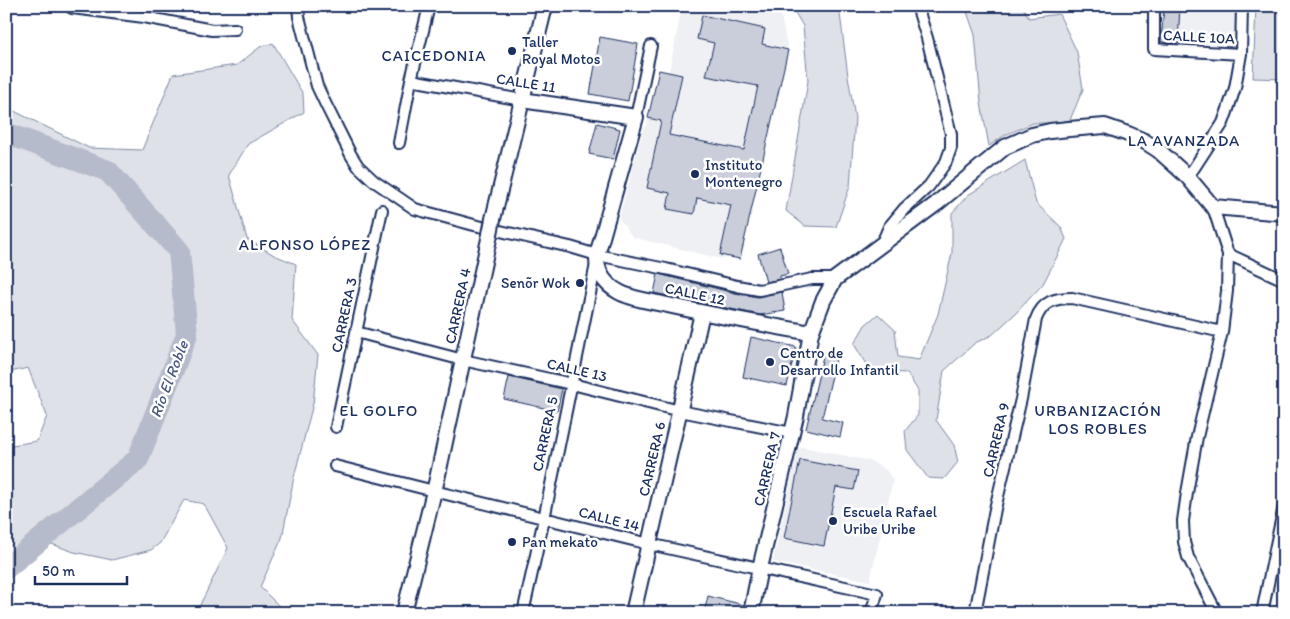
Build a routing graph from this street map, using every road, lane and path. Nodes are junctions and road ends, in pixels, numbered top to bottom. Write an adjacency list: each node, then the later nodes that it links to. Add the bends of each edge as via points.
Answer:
1 (70, 6): 8 (street, via 212,30)
2 (298, 6): 21 (street, via 317,86 351,155 374,180 415,209 570,247)
3 (430, 6): 11 (street)
4 (545, 6): 12 (main road, CARRERA 4)
5 (916, 6): 19 (street, via 951,134 951,148 946,162 929,186 889,227)
6 (1154, 6): 10 (street, CALLE 10A, via 1154,49)
7 (1242, 6): 10 (street)
8 (235, 29)
9 (652, 46): 13 (street, CARRERA 5)
10 (1241, 54): 15 (street, via 1228,112)
11 (411, 80): 12 (street, CALLE 11); 14 (street)
12 (522, 100): 13 (main road, CALLE 11); 28 (main road, CARRERA 4, bridge)
13 (636, 117): 21 (main road, CARRERA 5)
14 (399, 143)
15 (1187, 176): 16 (main road); 19 (main road, via 1144,141 1105,126 1032,136 1005,146 936,204)
16 (1213, 207): 18 (main road); 20 (street)
17 (382, 210): 25 (street, CARRERA 3)
18 (1284, 213)
19 (880, 245): 22 (main road)
20 (1228, 254): 23 (street); 26 (street)
21 (597, 258): 22 (street, via 666,269 759,290); 24 (main road, CALLE 12, via 599,271 606,282 620,293); 29 (street, CARRERA 5)
22 (835, 279): 27 (main road, CARRERA 7, via 822,301)
23 (1284, 280)
24 (702, 313): 27 (main road, CALLE 12); 30 (main road, CARRERA 6)
25 (356, 332): 28 (street, CALLE 13); 31 (street, CARRERA 3)
26 (1222, 332): 45 (street, CARRERA 9, via 1072,298 1057,298 1040,311); 46 (street, via 1183,521 1188,557)
27 (811, 333): 32 (main road, CARRERA 7)
28 (463, 360): 29 (street, CALLE 13); 34 (main road, CARRERA 4)
29 (572, 384): 30 (street, CALLE 13); 36 (street, CARRERA 5)
30 (680, 411): 32 (street, CALLE 13); 37 (main road, CARRERA 6)
31 (336, 427)
32 (792, 433): 39 (main road, CARRERA 7)
33 (334, 466): 34 (street, CALLE 14)
34 (434, 491): 36 (street, CALLE 14); 40 (main road, CARRERA 4)
35 (1284, 506): 38 (street)
36 (544, 519): 37 (street, CALLE 14); 41 (street, CARRERA 5)
37 (649, 544): 39 (street, CALLE 14); 42 (main road, CARRERA 6)
38 (1279, 553): 47 (street)
39 (760, 568): 43 (main road, CARRERA 7); 44 (street, CALLE 14, via 877,594)
40 (404, 613)
41 (523, 613)
42 (633, 613)
43 (751, 613)
44 (871, 613)
45 (975, 613)
46 (1217, 613)
47 (1262, 613)

